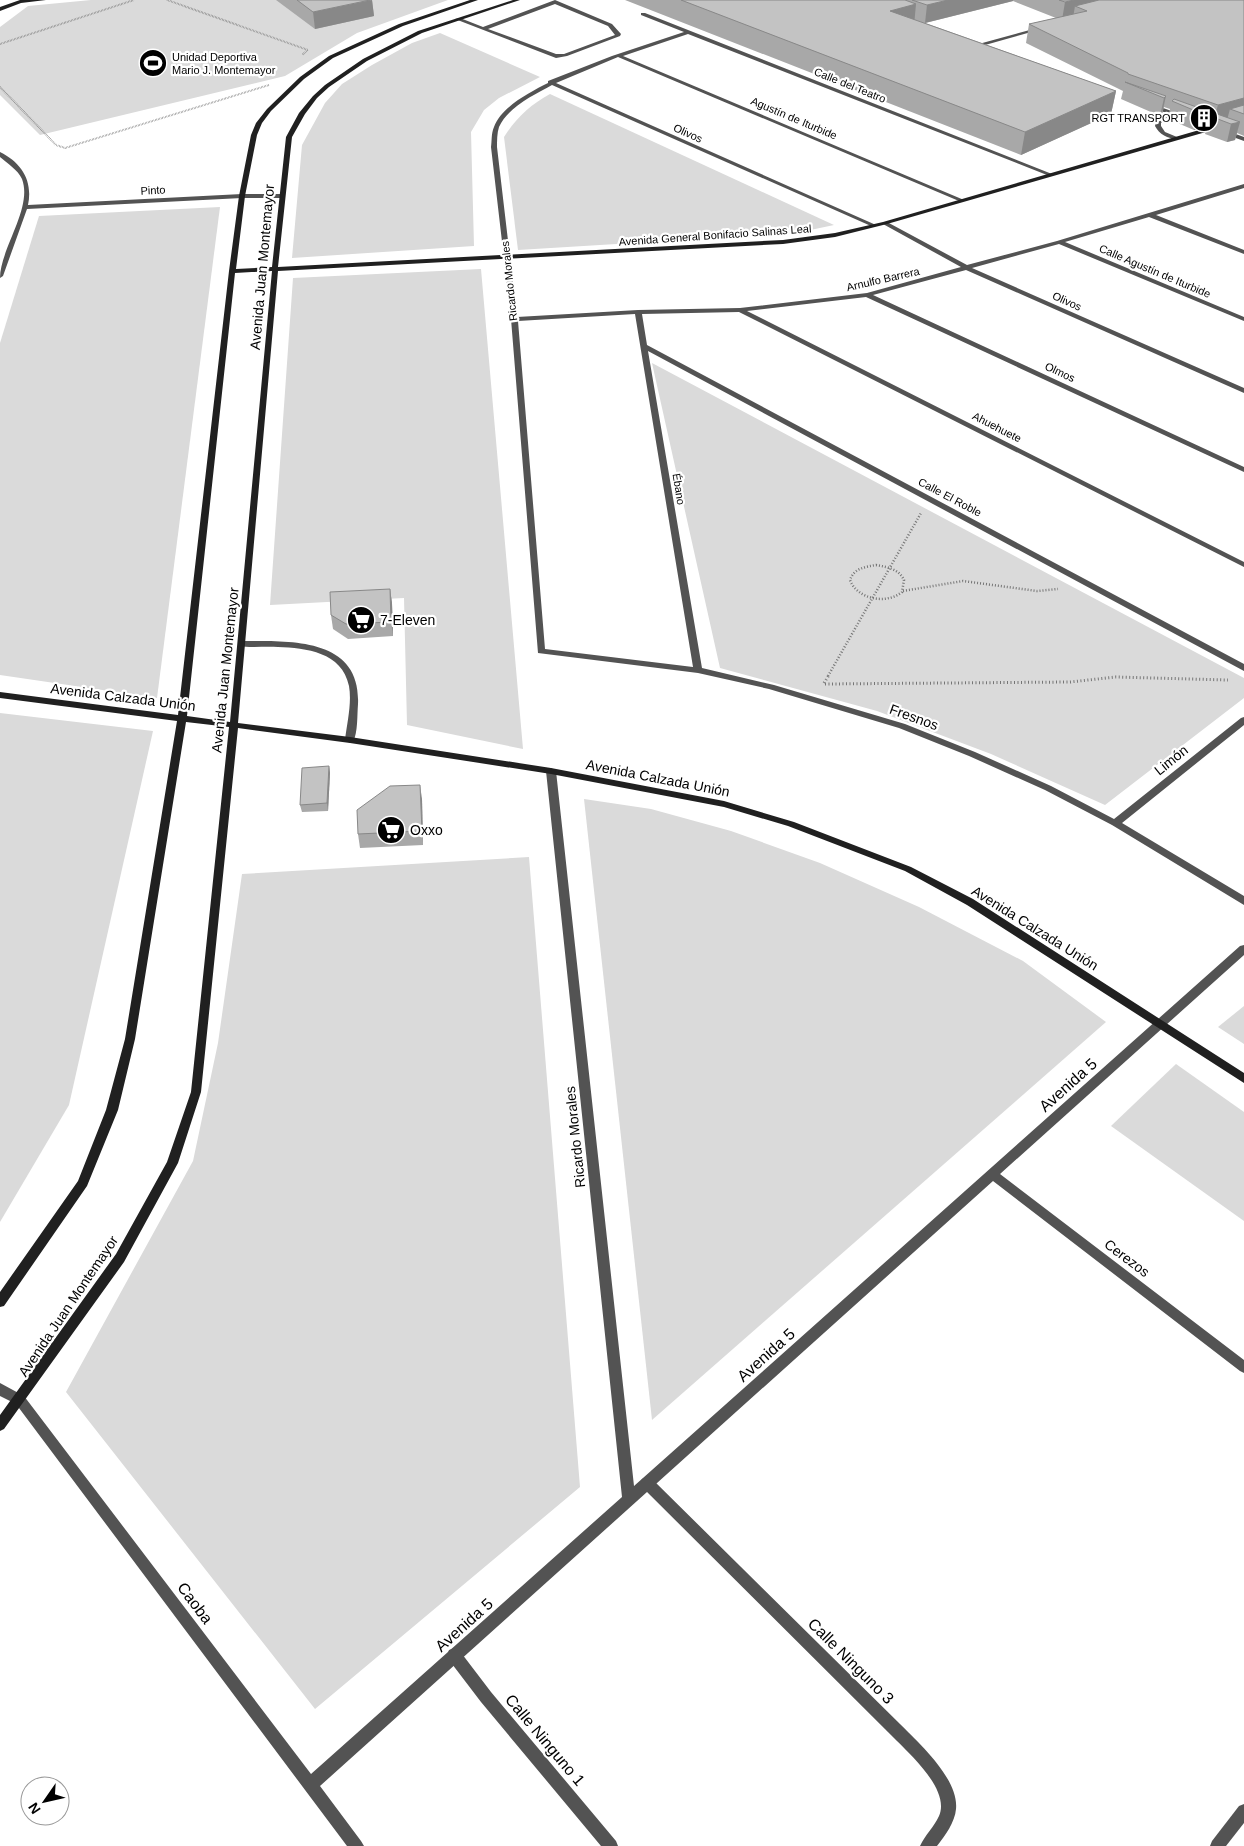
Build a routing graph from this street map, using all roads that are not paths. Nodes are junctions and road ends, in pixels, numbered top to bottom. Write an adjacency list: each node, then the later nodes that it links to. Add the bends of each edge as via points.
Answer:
1 (43, 0): 5 (street, via 20,2)
2 (474, 0): 8 (street, Avenida Juan Montemayor)
3 (518, 0): 7 (street, Avenida Juan Montemayor)
4 (552, 1): 9 (street); 9 (street, via 610,25 617,36 556,56)
5 (0, 9)
6 (643, 14): 12 (street, Calle del Teatro)
7 (458, 19): 9 (street); 11 (street, Avenida Juan Montemayor)
8 (401, 25): 11 (street); 27 (street, Avenida Juan Montemayor, via 331,57 302,78 269,110 254,135)
9 (485, 28)
10 (1043, 28): 14 (street)
11 (420, 32): 28 (street, Avenida Juan Montemayor, via 351,69 315,97 289,137)
12 (688, 32): 16 (street, Ricardo Morales); 25 (street, Calle del Teatro)
13 (969, 42): 14 (street)
14 (978, 45): 15 (street)
15 (988, 48)
16 (619, 56): 17 (street, Ricardo Morales); 29 (street, Agustín de Iturbide)
17 (550, 82): 33 (street, Olivos); 36 (street, Ricardo Morales, via 511,110 497,125 494,147)
18 (1143, 103): 19 (street)
19 (1170, 112): 21 (street); 22 (street, via 1157,126)
20 (1244, 119): 21 (street, Avenida General Bonifacio Salinas Leal)
21 (1212, 128): 22 (street, Avenida General Bonifacio Salinas Leal); 23 (street)
22 (1175, 138): 25 (street, Avenida General Bonifacio Salinas Leal)
23 (1244, 139)
24 (0, 154): 30 (street, via 26,180)
25 (1049, 174): 29 (street, Avenida General Bonifacio Salinas Leal)
26 (1244, 186): 31 (street, Arnulfo Barrera)
27 (242, 196): 28 (street, Pinto); 30 (street, Pinto); 39 (street, Avenida Juan Montemayor)
28 (282, 196): 37 (street, Avenida Juan Montemayor)
29 (960, 200): 32 (street, Avenida General Bonifacio Salinas Leal)
30 (25, 206): 40 (street)
31 (1150, 215): 34 (street, Arnulfo Barrera); 35 (street)
32 (885, 223): 33 (street, Avenida General Bonifacio Salinas Leal); 38 (street, Olivos)
33 (873, 225): 36 (street, Avenida General Bonifacio Salinas Leal, via 835,235 783,242)
34 (1059, 242): 38 (street, Arnulfo Barrera); 45 (street, Calle Agustín de Iturbide)
35 (1244, 252)
36 (507, 257): 37 (street, Avenida General Bonifacio Salinas Leal); 44 (street, Ricardo Morales)
37 (275, 268): 39 (street, Avenida General Bonifacio Salinas Leal); 50 (street, Avenida Juan Montemayor)
38 (967, 268): 41 (street, Arnulfo Barrera); 47 (street, Olivos)
39 (232, 271): 55 (street, Avenida Juan Montemayor)
40 (0, 276)
41 (867, 295): 42 (street, Arnulfo Barrera); 48 (street, Olmos)
42 (740, 310): 43 (street, Arnulfo Barrera); 49 (street, Ahuehuete)
43 (638, 312): 44 (street, Arnulfo Barrera); 46 (street, Ébano)
44 (514, 319): 51 (street, Ricardo Morales)
45 (1244, 319)
46 (644, 346): 52 (street, Calle El Roble); 53 (street, Ébano)
47 (1244, 391)
48 (1244, 470)
49 (1244, 565)
50 (242, 644): 57 (street, Avenida Juan Montemayor); 58 (street, via 301,645 325,651 342,661 353,687)
51 (541, 651): 53 (street, Fresnos)
52 (1244, 668)
53 (698, 670): 60 (street, Fresnos, via 770,686 902,726 1048,788)
54 (0, 695): 55 (street, Avenida Calzada Unión)
55 (182, 719): 57 (street, Avenida Calzada Unión); 66 (street, Avenida Juan Montemayor, via 130,1039 112,1110 83,1183)
56 (1244, 720): 60 (street, Limón)
57 (233, 725): 58 (street, Avenida Calzada Unión); 69 (street, Avenida Juan Montemayor, via 196,1092 172,1163 120,1258)
58 (350, 740): 59 (street, Avenida Calzada Unión)
59 (552, 771): 63 (street, Avenida Calzada Unión, via 724,804 791,824 899,865 970,902); 72 (street, Ricardo Morales)
60 (1115, 823): 61 (street, Fresnos)
61 (1244, 901)
62 (1244, 949): 63 (street, Avenida 5)
63 (1160, 1024): 64 (street, Avenida Calzada Unión); 65 (street, Avenida 5)
64 (1244, 1080)
65 (992, 1174): 67 (street, Cerezos); 71 (street, Avenida 5)
66 (0, 1302)
67 (1244, 1367)
68 (0, 1388): 69 (street, Caoba)
69 (20, 1400): 70 (street, Avenida Juan Montemayor); 74 (street, Caoba)
70 (0, 1425)
71 (647, 1483): 72 (street, Avenida 5); 78 (street, Calle Ninguno 3, via 933,1769 950,1806 945,1823)
72 (629, 1499): 73 (street, Avenida 5)
73 (454, 1656): 74 (street, Avenida 5); 77 (street, Calle Ninguno 1)
74 (310, 1785): 76 (street, Caoba)
75 (1244, 1810): 79 (street)
76 (356, 1846)
77 (611, 1846)
78 (928, 1846)
79 (1217, 1846)

